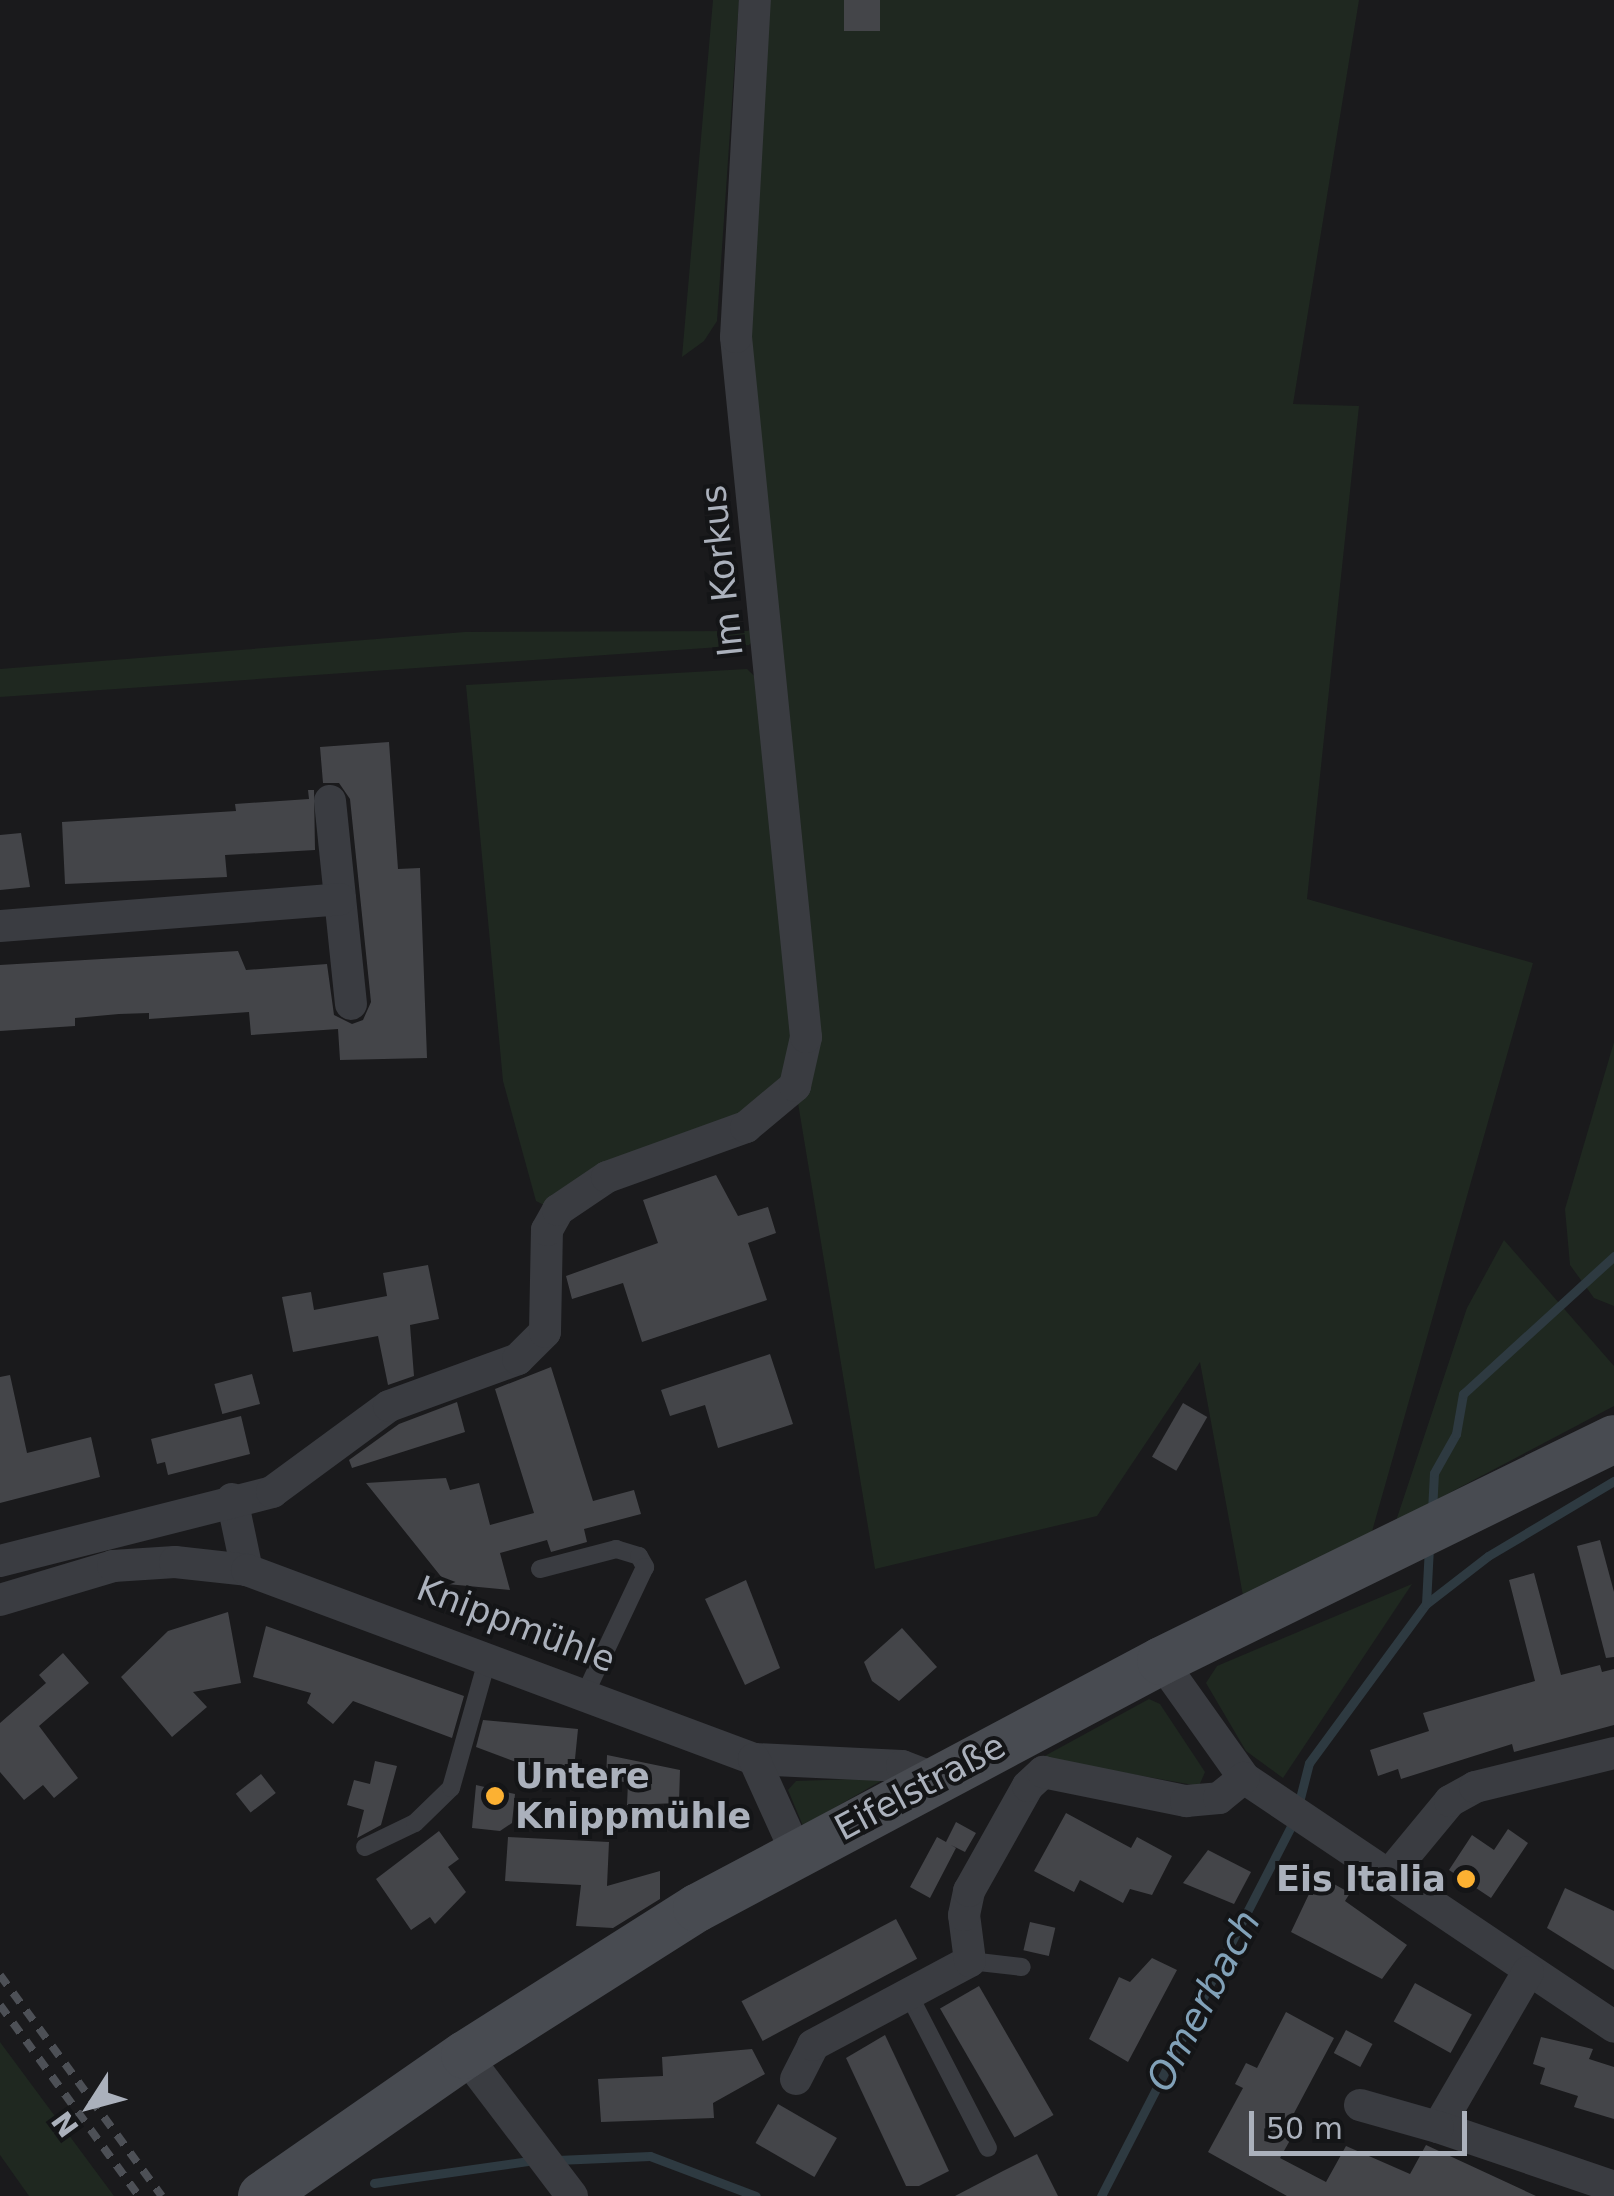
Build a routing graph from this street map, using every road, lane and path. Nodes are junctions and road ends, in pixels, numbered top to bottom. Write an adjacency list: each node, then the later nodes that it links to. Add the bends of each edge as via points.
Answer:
1 (755, 0): 7 (street, Im Korkus, via 736,336 806,1036 795,1086 762,1116 720,1139 607,1177 558,1210 547,1230 545,1332 531,1350 389,1406 272,1492)
2 (330, 801): 3 (street)
3 (340, 899): 4 (street); 5 (street)
4 (0, 926)
5 (351, 1004)
6 (1614, 1439): 13 (main road, Eifelstraße)
7 (232, 1499): 8 (street); 10 (street)
8 (0, 1560)
9 (540, 1569): 14 (lane, via 616,1549 639,1556 645,1567)
10 (247, 1570): 11 (street, Knippmühle, via 175,1562 113,1566); 12 (street, Knippmühle)
11 (0, 1600)
12 (488, 1656): 14 (street, Knippmühle); 19 (lane, via 451,1788 415,1823)
13 (1161, 1661): 17 (main road, Eifelstraße); 18 (street)
14 (585, 1694): 16 (street, Knippmühle)
15 (1614, 1753): 21 (street, via 1475,1786 1450,1802)
16 (754, 1759): 17 (street, Knippmühle, via 902,1766); 20 (street)
17 (936, 1779): 20 (main road, Eifelstraße)
18 (1256, 1788): 21 (street); 22 (street, via 1186,1801 1043,1772 1028,1786 969,1892 964,1915)
19 (365, 1847)
20 (796, 1852): 27 (main road, Eifelstraße)
21 (1388, 1876): 24 (street)
22 (970, 1960): 23 (lane); 25 (street)
23 (1022, 1967)
24 (1528, 1972): 26 (street); 30 (street)
25 (909, 1995): 28 (street, via 813,2044); 31 (lane)
26 (1614, 2027)
27 (466, 2055): 32 (street); 34 (main road, Eifelstraße)
28 (796, 2079)
29 (1360, 2105): 30 (street)
30 (1438, 2127): 33 (street)
31 (988, 2148)
32 (564, 2186)
33 (1614, 2186)
34 (262, 2196)

